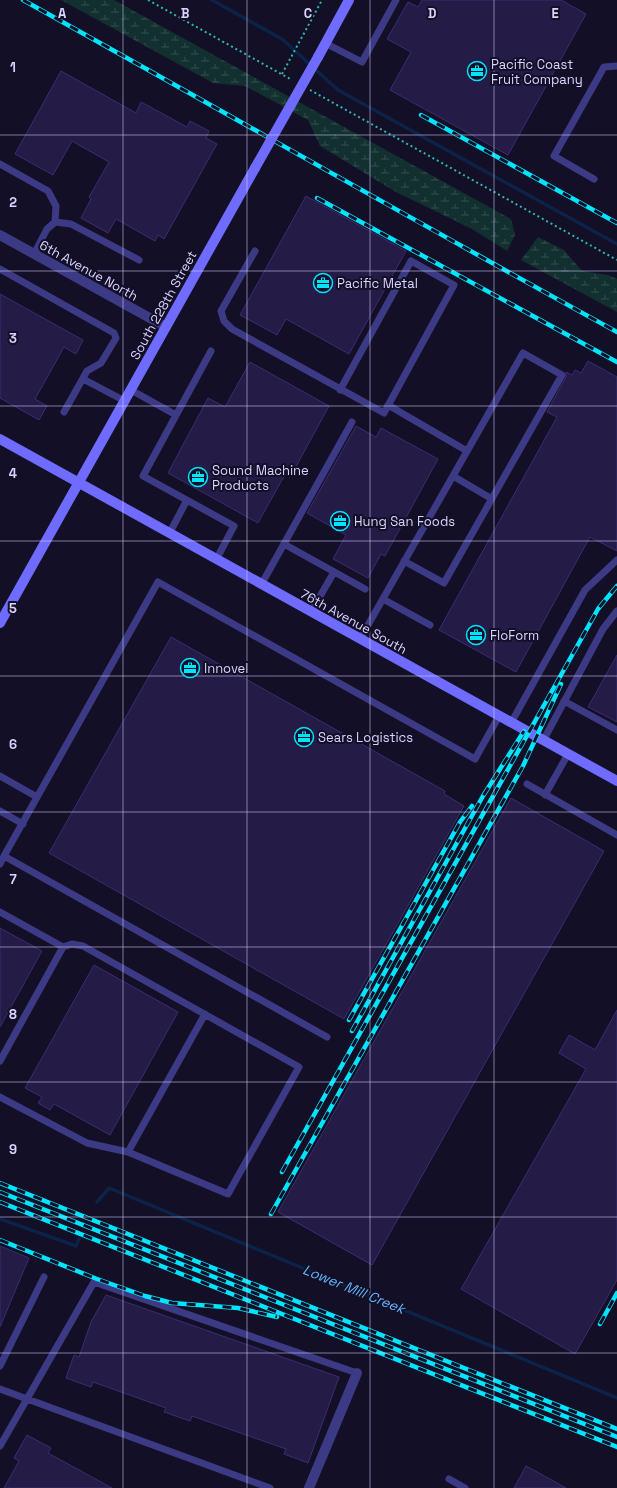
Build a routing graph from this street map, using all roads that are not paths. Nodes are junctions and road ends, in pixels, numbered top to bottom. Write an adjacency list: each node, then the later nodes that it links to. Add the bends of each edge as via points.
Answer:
1 (349, 0): 3 (main road, South 228th Street)
2 (396, 0): 3 (lane, via 362,62)
3 (325, 43): 13 (main road, South 228th Street, bridge)
4 (617, 66): 6 (lane, via 604,67 554,156)
5 (0, 164): 7 (lane, via 48,191 56,206)
6 (594, 179)
7 (55, 222): 10 (lane, via 47,230); 11 (lane, via 71,224)
8 (0, 235): 10 (street, 6th Avenue North)
9 (255, 251): 17 (lane, via 221,311 224,321 232,329)
10 (34, 254): 13 (street, 6th Avenue North)
11 (139, 260)
12 (0, 269): 15 (lane, via 114,333 116,338 101,363 87,371)
13 (166, 327): 16 (main road, South 228th Street)
14 (211, 351): 21 (lane)
15 (83, 379): 18 (lane); 20 (lane)
16 (131, 390): 18 (main road, South 228th Street); 21 (lane)
17 (340, 390): 19 (lane, via 384,414); 19 (lane, via 411,261 454,285)
18 (125, 401): 26 (main road, South 228th Street)
19 (388, 405): 24 (lane)
20 (64, 412)
21 (176, 415): 28 (lane, via 143,476)
22 (352, 422): 30 (lane)
23 (0, 439): 26 (main road, 76th Avenue South)
24 (467, 451): 25 (lane); 27 (lane, via 523,353 562,375)
25 (453, 476): 27 (lane); 33 (lane)
26 (78, 484): 29 (main road, 76th Avenue South); 39 (main road, South 228th Street)
27 (492, 499): 33 (lane, via 444,584)
28 (187, 500): 29 (lane); 31 (lane, via 234,526)
29 (169, 534): 31 (main road, 76th Avenue South)
30 (284, 544): 34 (lane); 35 (lane)
31 (216, 560): 35 (main road, 76th Avenue South)
32 (617, 560): 46 (lane, via 585,590)
33 (404, 561): 37 (lane)
34 (334, 572): 36 (lane); 40 (lane)
35 (261, 585): 40 (main road, 76th Avenue South)
36 (365, 589)
37 (383, 599): 42 (lane); 43 (lane)
38 (617, 611): 44 (lane, via 603,629)
39 (3, 612): 41 (main road, South 228th Street)
40 (311, 612): 43 (main road, 76th Avenue South)
41 (0, 623)
42 (430, 625)
43 (360, 639): 45 (main road, 76th Avenue South)
44 (564, 701): 47 (lane); 48 (lane)
45 (500, 716): 46 (main road, 76th Avenue South); 54 (lane, via 475,759 158,582)
46 (511, 723): 48 (main road, 76th Avenue South)
47 (617, 730)
48 (543, 740): 49 (main road, 76th Avenue South)
49 (568, 754): 51 (main road, 76th Avenue South); 53 (lane)
50 (0, 776): 54 (lane)
51 (617, 781)
52 (527, 784): 53 (lane)
53 (545, 795): 57 (lane)
54 (37, 797): 56 (lane)
55 (0, 811): 56 (lane)
56 (22, 824): 58 (lane)
57 (617, 835)
58 (4, 856): 59 (lane); 63 (lane)
59 (0, 864)
60 (0, 912): 61 (lane)
61 (63, 947): 62 (lane, via 72,944 83,946); 64 (lane)
62 (205, 1014): 66 (lane); 66 (lane, via 299,1067 228,1194)
63 (327, 1037)
64 (0, 1061)
65 (0, 1096): 66 (lane, via 87,1143)
66 (128, 1152)
67 (44, 1277): 68 (lane)
68 (0, 1366)
69 (356, 1373): 71 (lane, via 94,1282); 75 (street)
70 (0, 1389): 71 (lane)
71 (27, 1399): 72 (lane); 74 (lane)
72 (0, 1446)
73 (449, 1479): 76 (lane)
74 (270, 1488)
75 (309, 1488)
76 (465, 1488)

